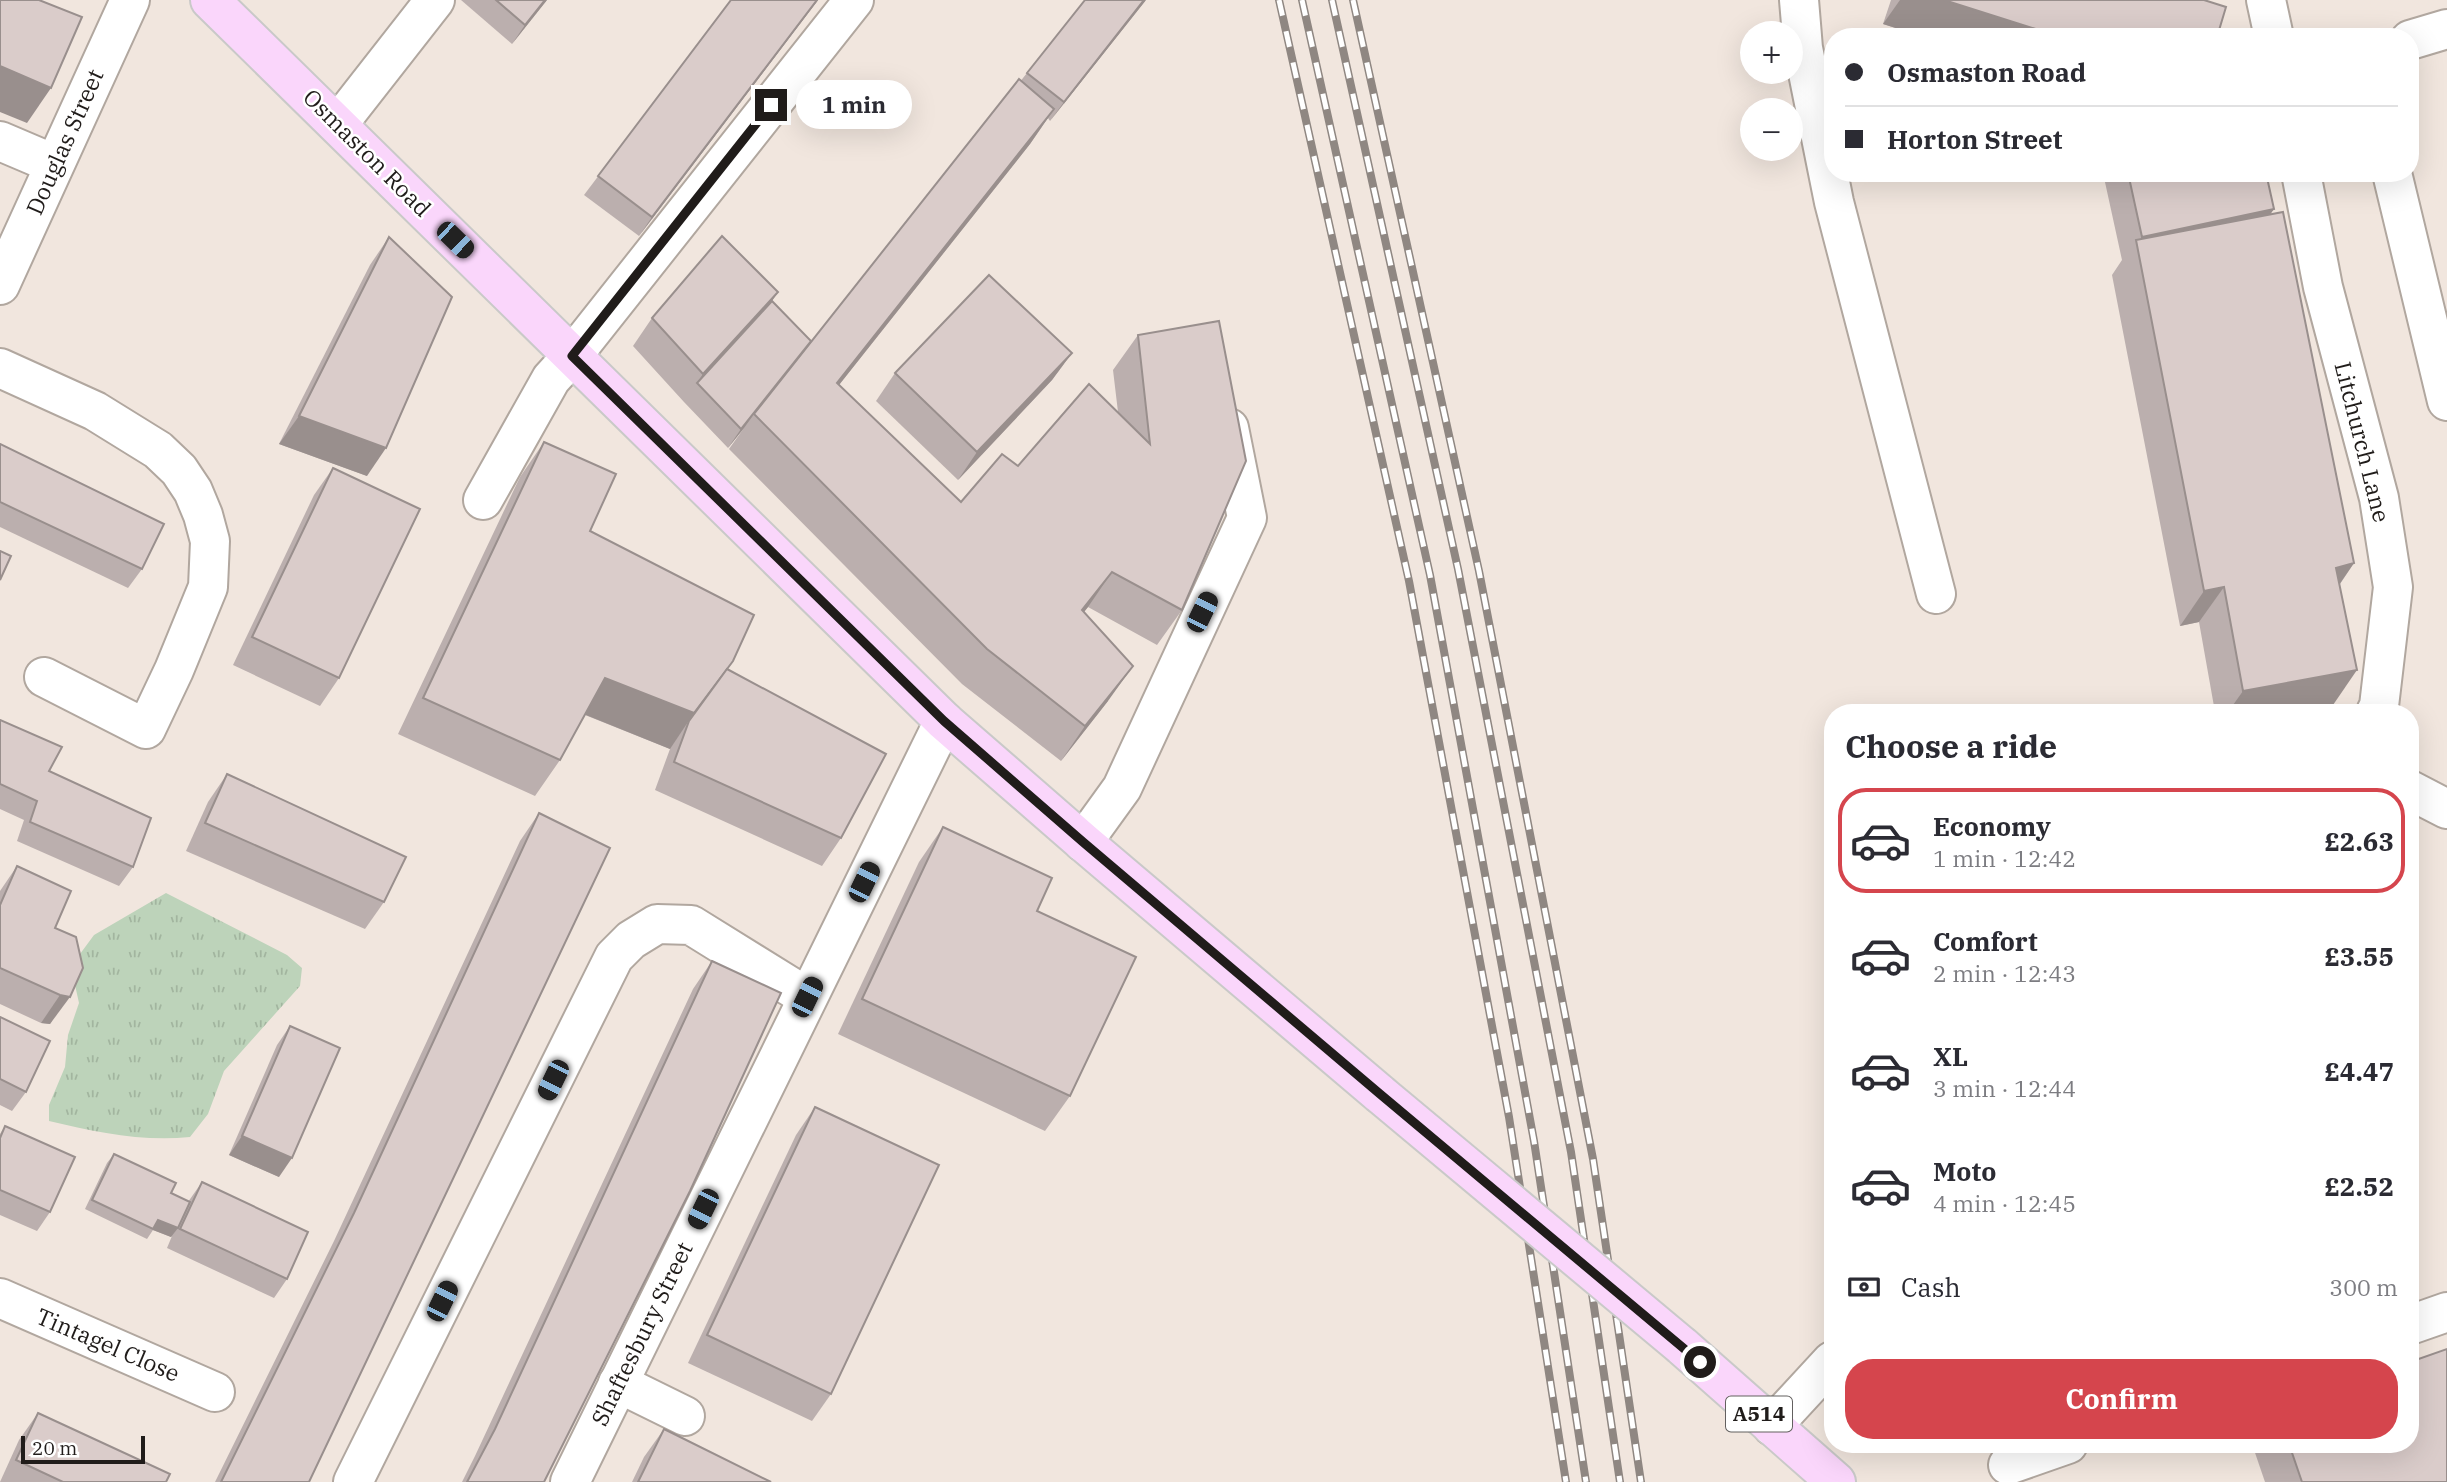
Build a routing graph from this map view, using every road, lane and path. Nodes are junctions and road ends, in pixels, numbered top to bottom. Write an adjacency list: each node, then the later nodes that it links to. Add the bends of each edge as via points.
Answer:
1 (130, 0): 13 (street, Douglas Street)
2 (210, 0): 10 (main road, Osmaston Road / A514)
3 (435, 0): 10 (street)
4 (854, 0): 18 (street)
5 (1799, 0): 12 (street, via 1803,48)
6 (2266, 0): 7 (street)
7 (2272, 28)
8 (2447, 29): 9 (street)
9 (2419, 37)
10 (338, 124): 18 (main road, Osmaston Road / A514)
11 (0, 141): 13 (street)
12 (1824, 152)
13 (54, 164): 17 (street, Douglas Street)
14 (1830, 182): 23 (street)
15 (2303, 182): 25 (street, Litchurch Lane, via 2323,287 2379,498 2393,587)
16 (2394, 182): 21 (street)
17 (0, 285)
18 (572, 356): 22 (street, via 551,379); 26 (main road, Osmaston Road / A514)
19 (0, 368): 24 (street, via 95,411 158,450 193,491 209,541 208,587 146,729)
20 (1223, 400): 29 (street, via 1247,517 1122,788)
21 (2447, 401)
22 (483, 500)
23 (1936, 594)
24 (44, 677)
25 (2377, 704)
26 (944, 721): 29 (main road, Osmaston Road / A514); 30 (street, Shaftesbury Street)
27 (2419, 795): 28 (street)
28 (2447, 809)
29 (1083, 842): 38 (main road, Osmaston Road / A514, bridge)
30 (807, 997): 35 (street, Shaftesbury Street); 41 (street, via 691,925 657,924 614,957)
31 (0, 1298): 36 (street, Tintagel Close)
32 (2447, 1312): 33 (street)
33 (2419, 1322)
34 (1824, 1370): 38 (street)
35 (618, 1383): 37 (street); 42 (street, Shaftesbury Street)
36 (215, 1392)
37 (685, 1416)
38 (1772, 1426): 43 (main road, Osmaston Road / A514)
39 (2042, 1453): 40 (street)
40 (2008, 1465)
41 (353, 1482)
42 (570, 1482)
43 (1836, 1482)

